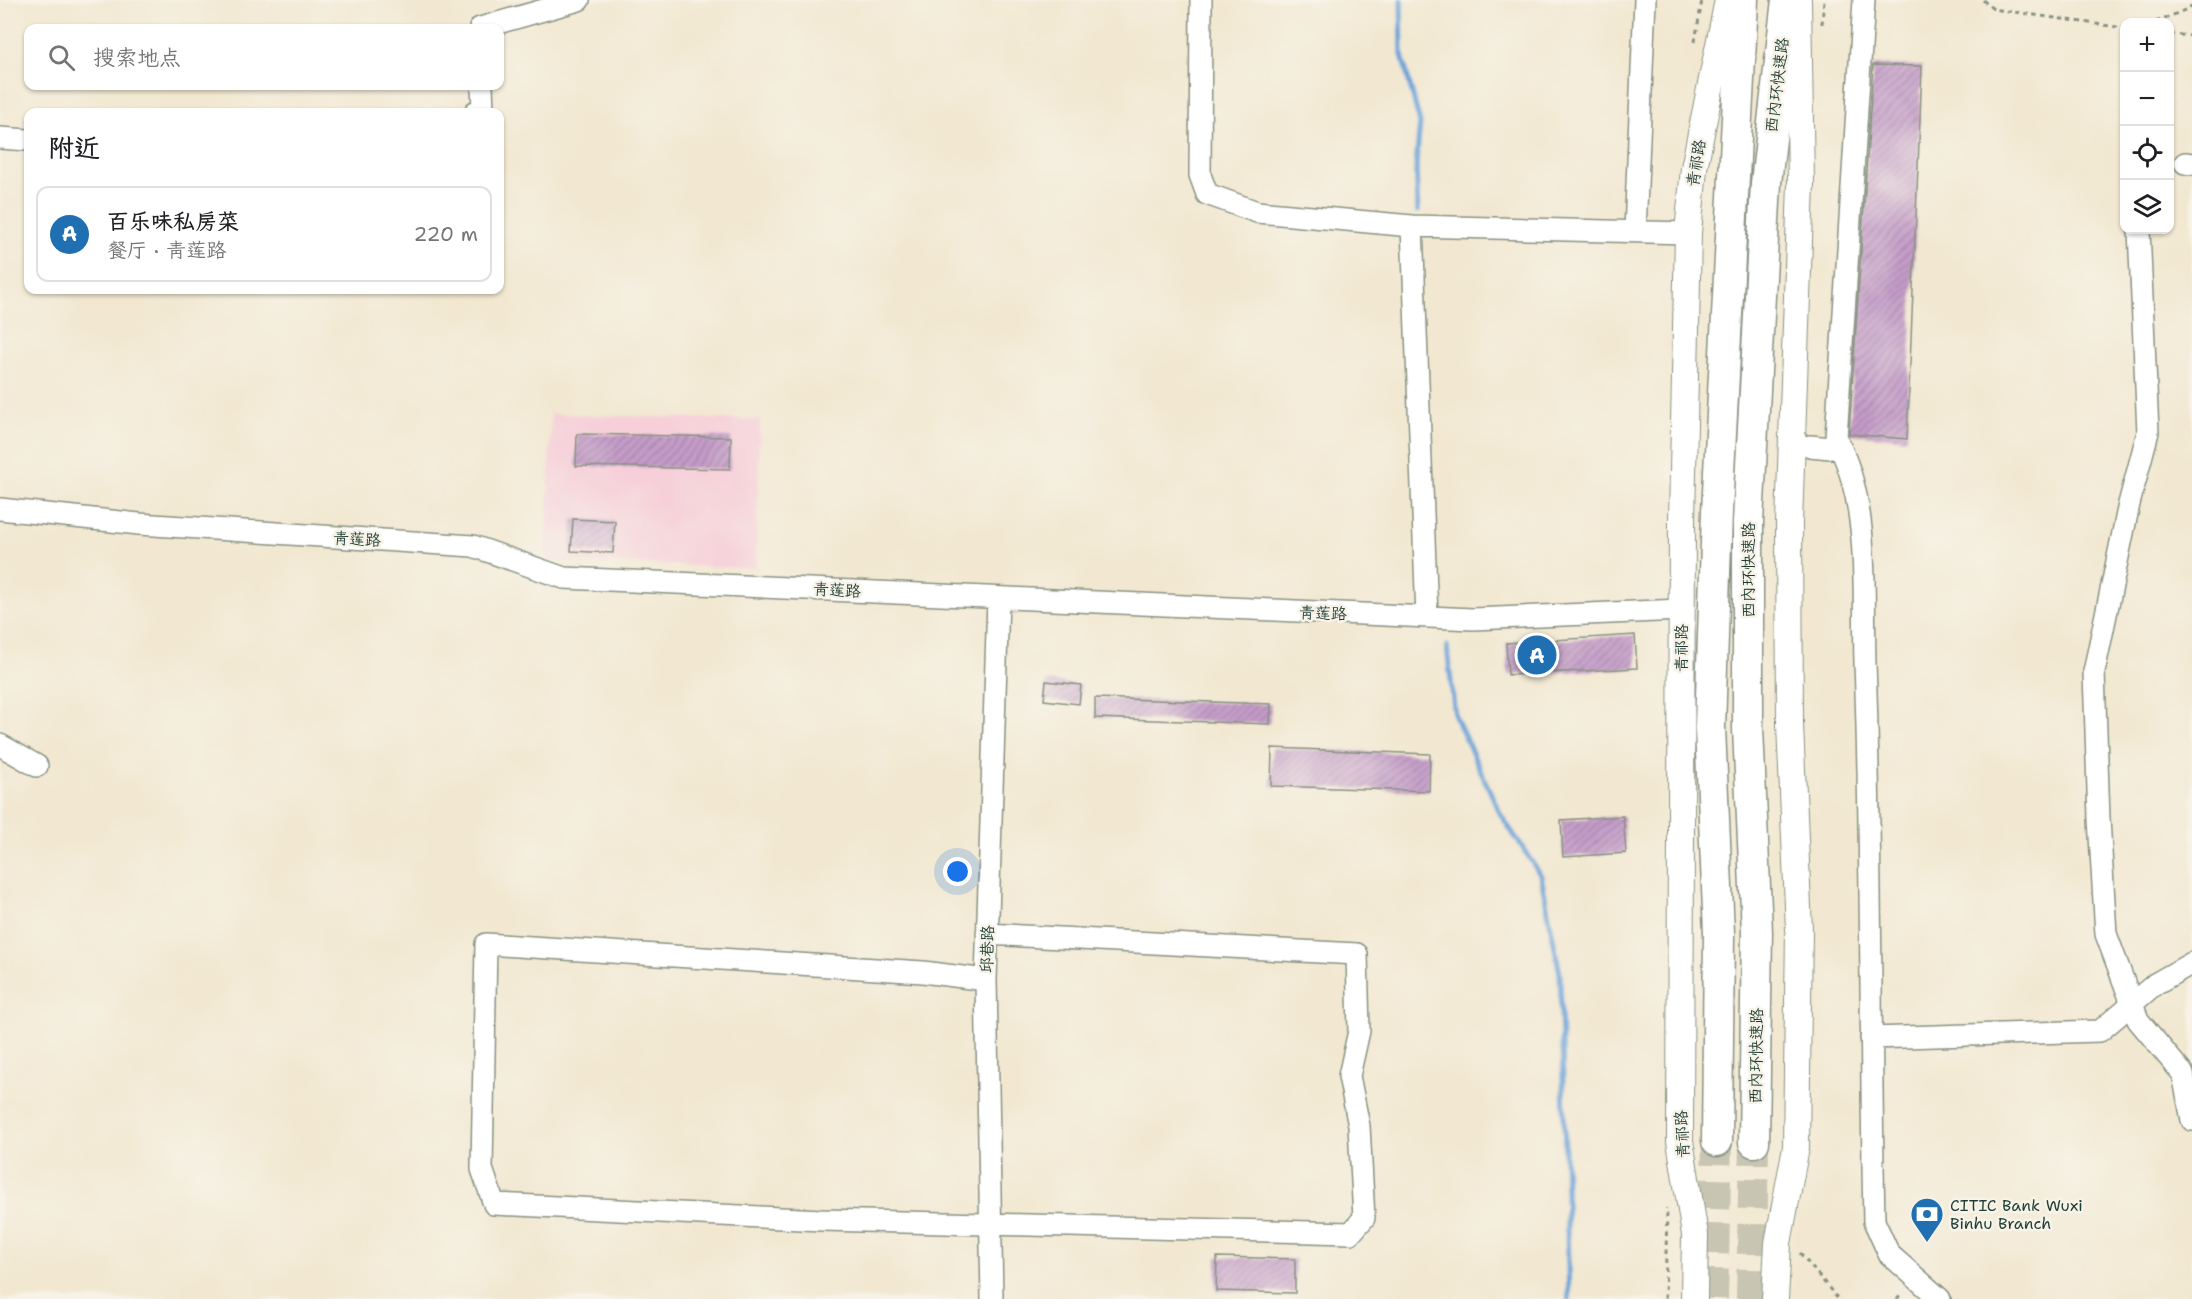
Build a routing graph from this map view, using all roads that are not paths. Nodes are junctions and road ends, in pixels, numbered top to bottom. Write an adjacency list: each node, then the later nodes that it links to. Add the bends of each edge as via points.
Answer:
1 (579, 0): 9 (street)
2 (1201, 0): 14 (street, via 1200,175 1206,194 1257,212)
3 (1645, 0): 15 (street)
4 (1728, 0): 16 (main road, 青祁路, via 1694,168)
5 (1743, 0): 32 (highway, 西内环快速路, via 1710,728 1719,933)
6 (1787, 0): 33 (highway, 西内环快速路, via 1766,183 1748,522 1748,728 1757,932)
7 (1798, 0): 37 (main road, via 1801,184 1789,523 1790,724 1799,930 1796,1147 1778,1243)
8 (1864, 0): 19 (street, via 1836,438)
9 (494, 24)
10 (482, 90): 11 (street)
11 (483, 108)
12 (0, 138): 13 (street)
13 (24, 140)
14 (1412, 226): 15 (street); 23 (street)
15 (1635, 231): 16 (street)
16 (1688, 233): 22 (main road, 青祁路)
17 (2139, 234): 29 (street, via 2148,432 2094,672 2106,934)
18 (1810, 446): 19 (street)
19 (1841, 449): 30 (street, via 1851,470 1860,525 1870,793)
20 (0, 509): 21 (street, 青莲路, via 139,524 473,546 564,578)
21 (998, 599): 23 (street, 青莲路); 26 (street, 邱巷路)
22 (1681, 610): 23 (street, 青莲路, via 1473,619); 36 (main road, 青祁路, via 1680,1141 1695,1236)
23 (1427, 617)
24 (0, 745): 25 (street)
25 (37, 766)
26 (987, 934): 28 (street, 邱巷路); 34 (street, via 1356,954 1359,1031 1349,1076 1359,1126 1364,1218 1351,1233)
27 (2192, 963): 29 (street, via 2155,984)
28 (986, 980): 34 (street, 邱巷路); 34 (street, via 923,972 486,944 482,1168 494,1204)
29 (2132, 1005): 30 (street, via 2100,1031); 31 (street, via 2138,1020 2183,1074)
30 (1871, 1038): 38 (street, via 1874,1221 1889,1254)
31 (2192, 1120)
32 (1717, 1141)
33 (1754, 1142)
34 (990, 1224): 35 (street, 邱巷路)
35 (992, 1299)
36 (1694, 1299)
37 (1775, 1299)
38 (1940, 1299)

